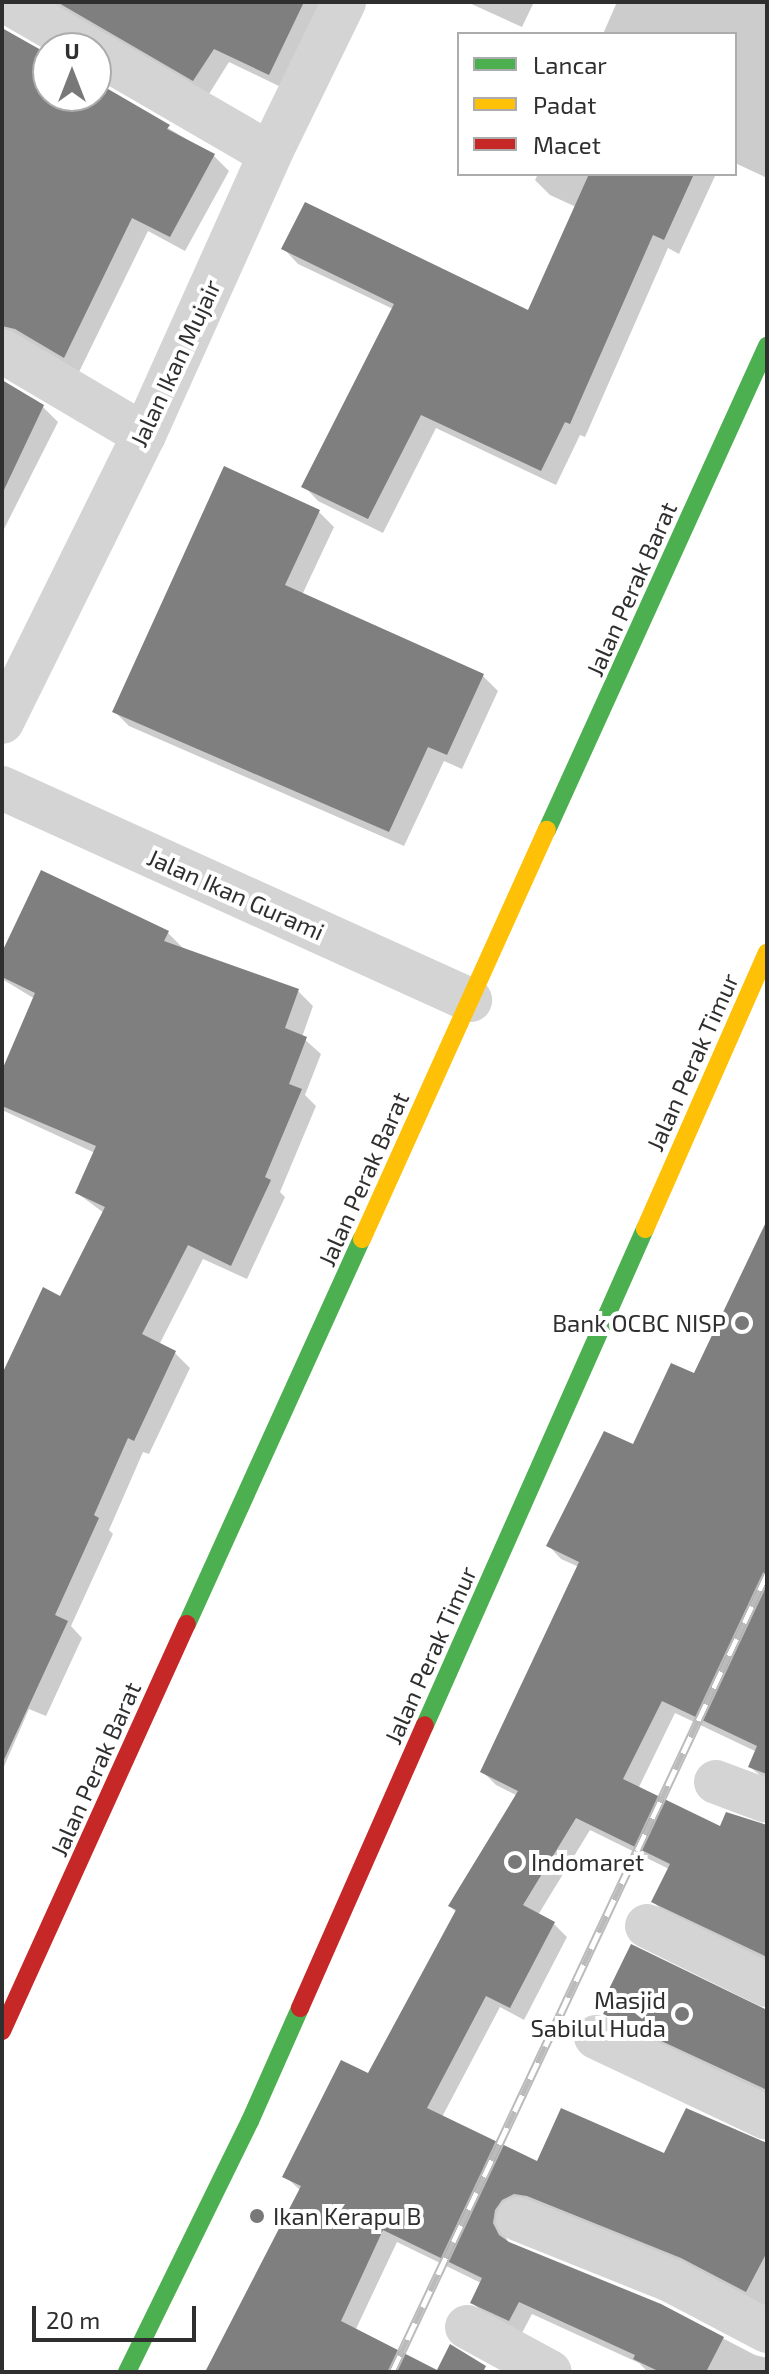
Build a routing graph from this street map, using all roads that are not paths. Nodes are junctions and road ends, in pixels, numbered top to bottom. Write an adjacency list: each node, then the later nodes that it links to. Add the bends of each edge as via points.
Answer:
1 (7, 2): 3 (street)
2 (344, 2): 5 (street, Jalan Ikan Mujair)
3 (59, 32)
4 (112, 62): 5 (street)
5 (270, 154): 8 (street, Jalan Ikan Mujair)
6 (767, 346): 12 (highway, Jalan Perak Barat)
7 (2, 351): 8 (street)
8 (144, 435): 9 (street, Jalan Ikan Mujair)
9 (3, 716)
10 (2, 788): 12 (street, Jalan Ikan Gurami)
11 (767, 953): 23 (highway, Jalan Perak Timur, via 250,2121)
12 (470, 1000): 17 (highway, Jalan Perak Barat)
13 (716, 1782): 14 (street)
14 (767, 1801)
15 (647, 1926): 16 (street)
16 (767, 1985)
17 (2, 2031)
18 (596, 2037): 19 (street)
19 (767, 2118)
20 (518, 2219): 22 (street, via 672,2281)
21 (467, 2327): 24 (street)
22 (767, 2331)
23 (127, 2372)
24 (550, 2372)

